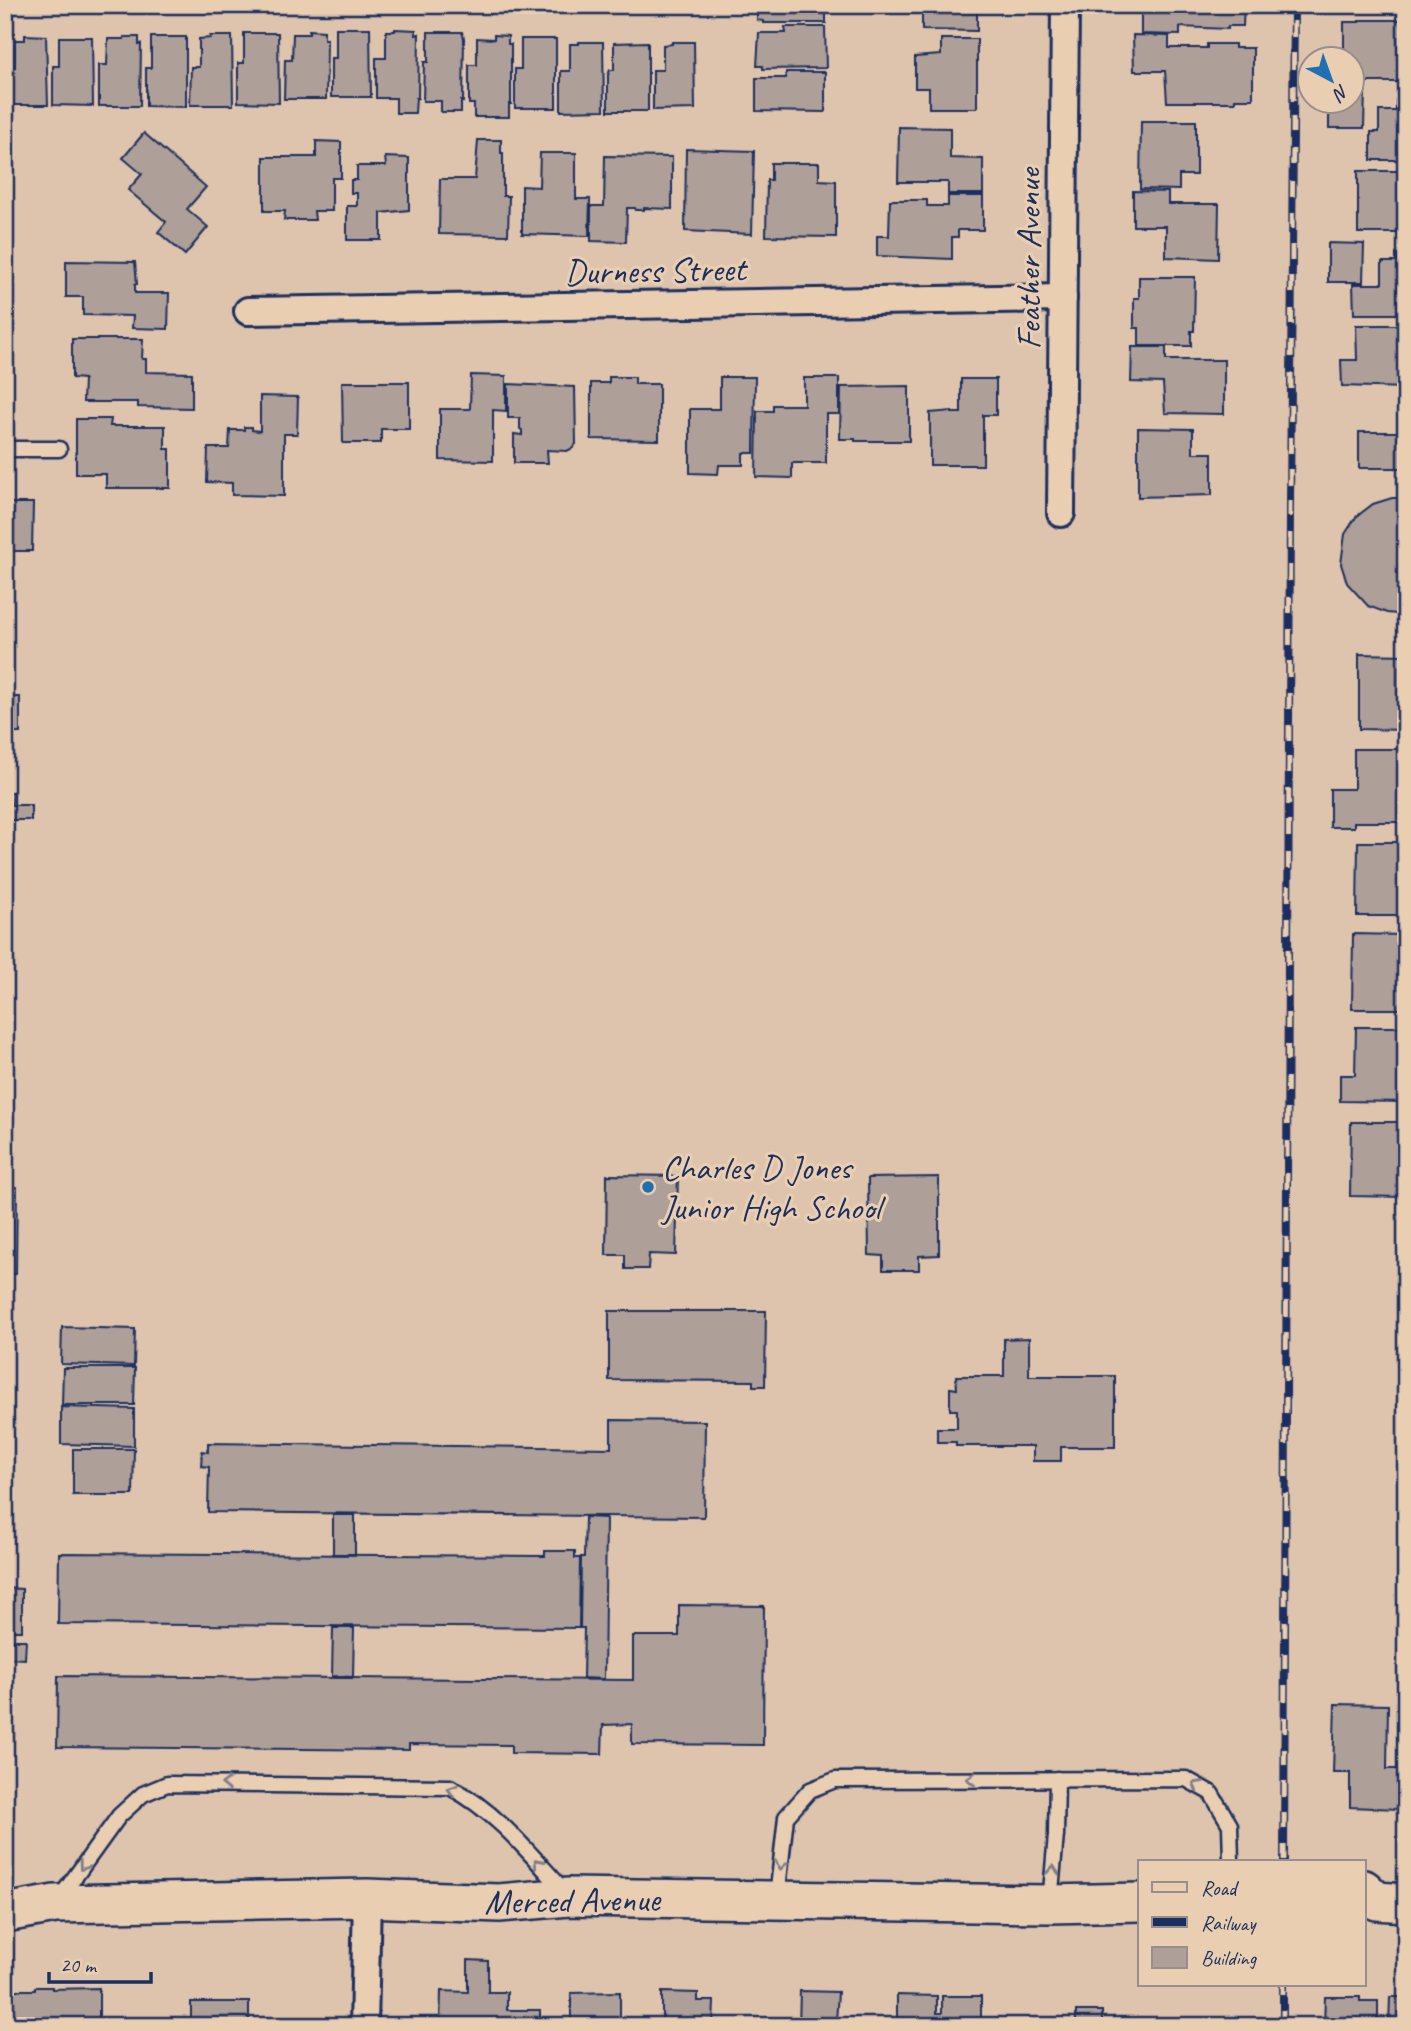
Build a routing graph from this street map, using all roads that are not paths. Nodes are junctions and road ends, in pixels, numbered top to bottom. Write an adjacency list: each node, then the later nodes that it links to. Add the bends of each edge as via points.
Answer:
1 (1065, 5): 2 (street, Feather Avenue)
2 (1063, 298): 3 (street, Durness Street); 6 (street, Feather Avenue)
3 (248, 311)
4 (5, 449): 5 (lane)
5 (59, 449)
6 (1061, 513)
7 (1057, 1779): 8 (lane, one-way to 7, via 1230,1825 1211,1793 1186,1779); 11 (lane, one-way to 11, via 835,1780 810,1790 786,1817); 14 (lane, one-way to 7)
8 (1231, 1860)
9 (569, 1897): 10 (main road, Merced Avenue, via 499,1903); 11 (main road, Merced Avenue); 13 (lane, one-way to 13, via 507,1828 475,1800 450,1787 167,1784 142,1794 119,1816)
10 (367, 1898): 13 (main road, Merced Avenue); 16 (street)
11 (777, 1898): 14 (main road, Merced Avenue)
12 (1138, 1902): 14 (main road, Merced Avenue)
13 (55, 1904): 15 (main road, Merced Avenue)
14 (1050, 1904)
15 (5, 1913)
16 (364, 2026)

